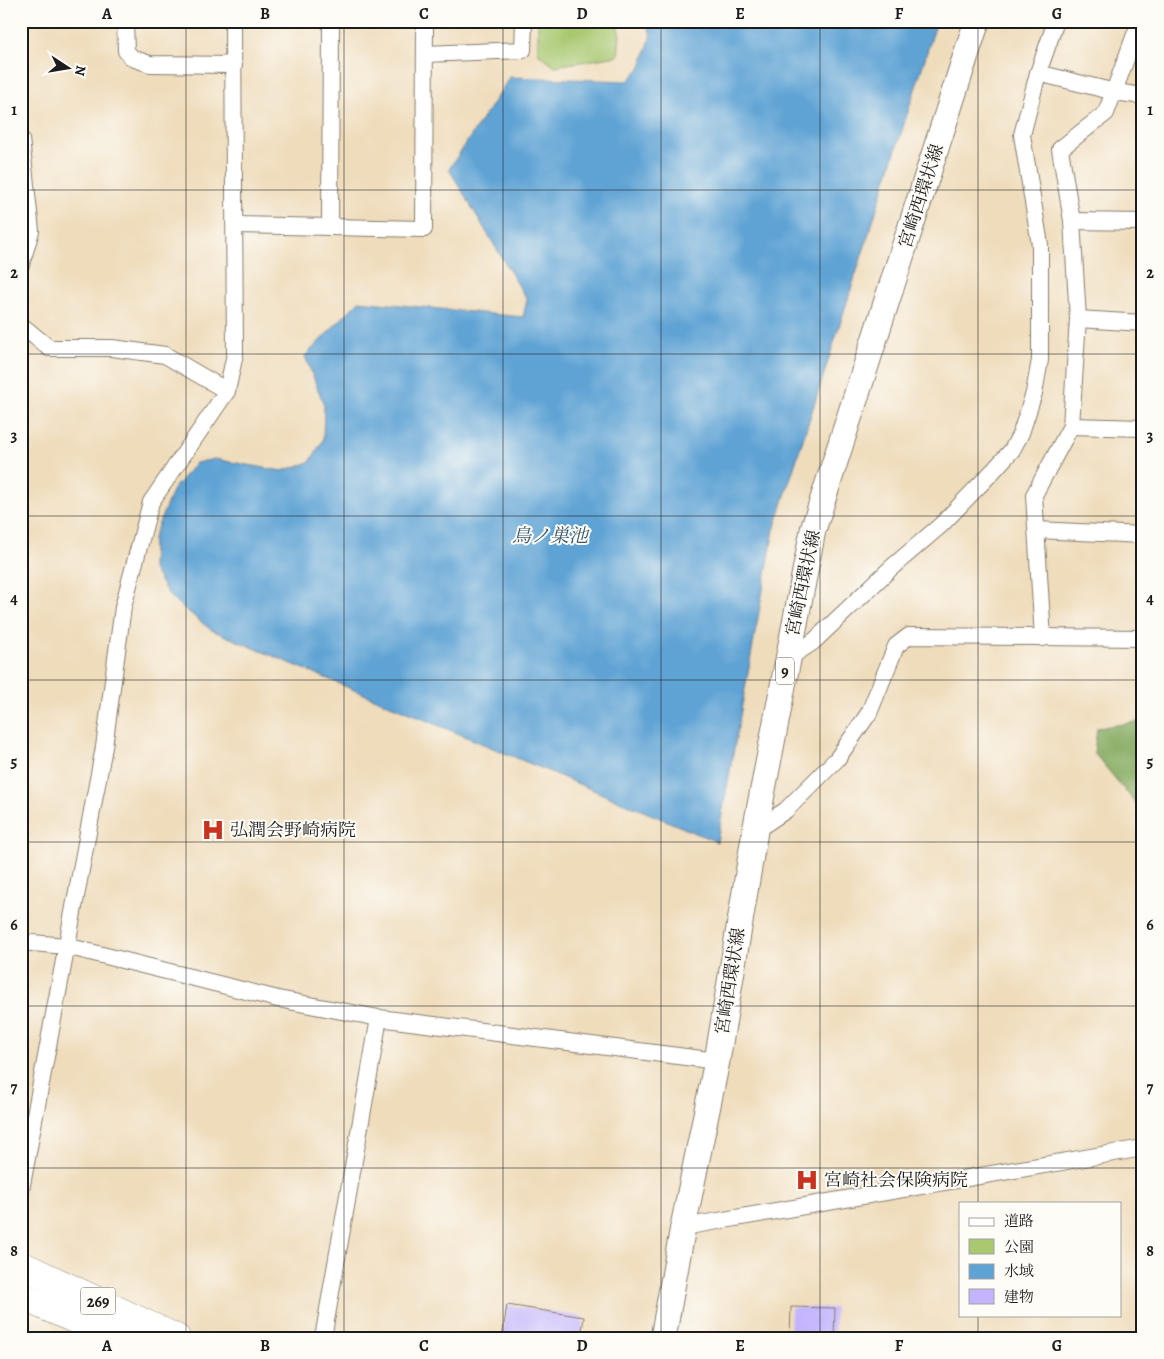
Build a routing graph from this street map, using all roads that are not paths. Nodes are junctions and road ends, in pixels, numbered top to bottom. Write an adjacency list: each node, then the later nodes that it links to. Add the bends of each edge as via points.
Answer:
1 (125, 21): 10 (street, via 126,51 132,58 150,64)
2 (233, 21): 10 (street)
3 (331, 21): 18 (street)
4 (425, 21): 9 (street)
5 (524, 21): 9 (street, via 524,50)
6 (977, 21): 30 (main road, 宮崎西環状線 / 9, via 813,530)
7 (1056, 21): 11 (street)
8 (1140, 21): 12 (street)
9 (425, 54): 18 (street, via 424,229)
10 (234, 65): 17 (street)
11 (1038, 73): 12 (street); 30 (street, via 1022,135 1040,245 1040,360 1034,394 1021,434 1012,450 941,526 813,642)
12 (1115, 92): 13 (street); 15 (street, via 1106,113 1060,149)
13 (1143, 96)
14 (21, 139): 19 (street, via 31,231)
15 (1072, 221): 16 (street); 20 (street)
16 (1143, 222)
17 (234, 226): 18 (street); 23 (street, via 235,354)
18 (330, 227)
19 (21, 266)
20 (1078, 319): 21 (street); 24 (street)
21 (1143, 323)
22 (21, 325): 23 (street, via 49,348 112,348 165,355)
23 (227, 391): 33 (street, via 151,502 122,607 104,747)
24 (1071, 426): 25 (street); 26 (street, via 1034,495)
25 (1143, 428)
26 (1036, 530): 27 (street); 28 (street)
27 (1143, 535)
28 (1043, 638): 29 (street); 31 (street, via 909,636 896,646 869,713 837,759 786,810)
29 (1143, 638)
30 (788, 658): 31 (main road, 宮崎西環状線 / 9)
31 (755, 831): 35 (main road, 宮崎西環状線 / 9)
32 (21, 942): 33 (street)
33 (66, 946): 34 (street, via 278,999); 37 (street)
34 (379, 1018): 35 (street); 43 (street)
35 (717, 1061): 38 (main road, 宮崎西環状線 / 9)
36 (1143, 1148): 38 (street)
37 (21, 1190)
38 (683, 1227): 44 (main road, 宮崎西環状線 / 9)
39 (21, 1265): 42 (highway, 269)
40 (21, 1296): 41 (highway, 269)
41 (118, 1338)
42 (176, 1338)
43 (323, 1338)
44 (663, 1338)

